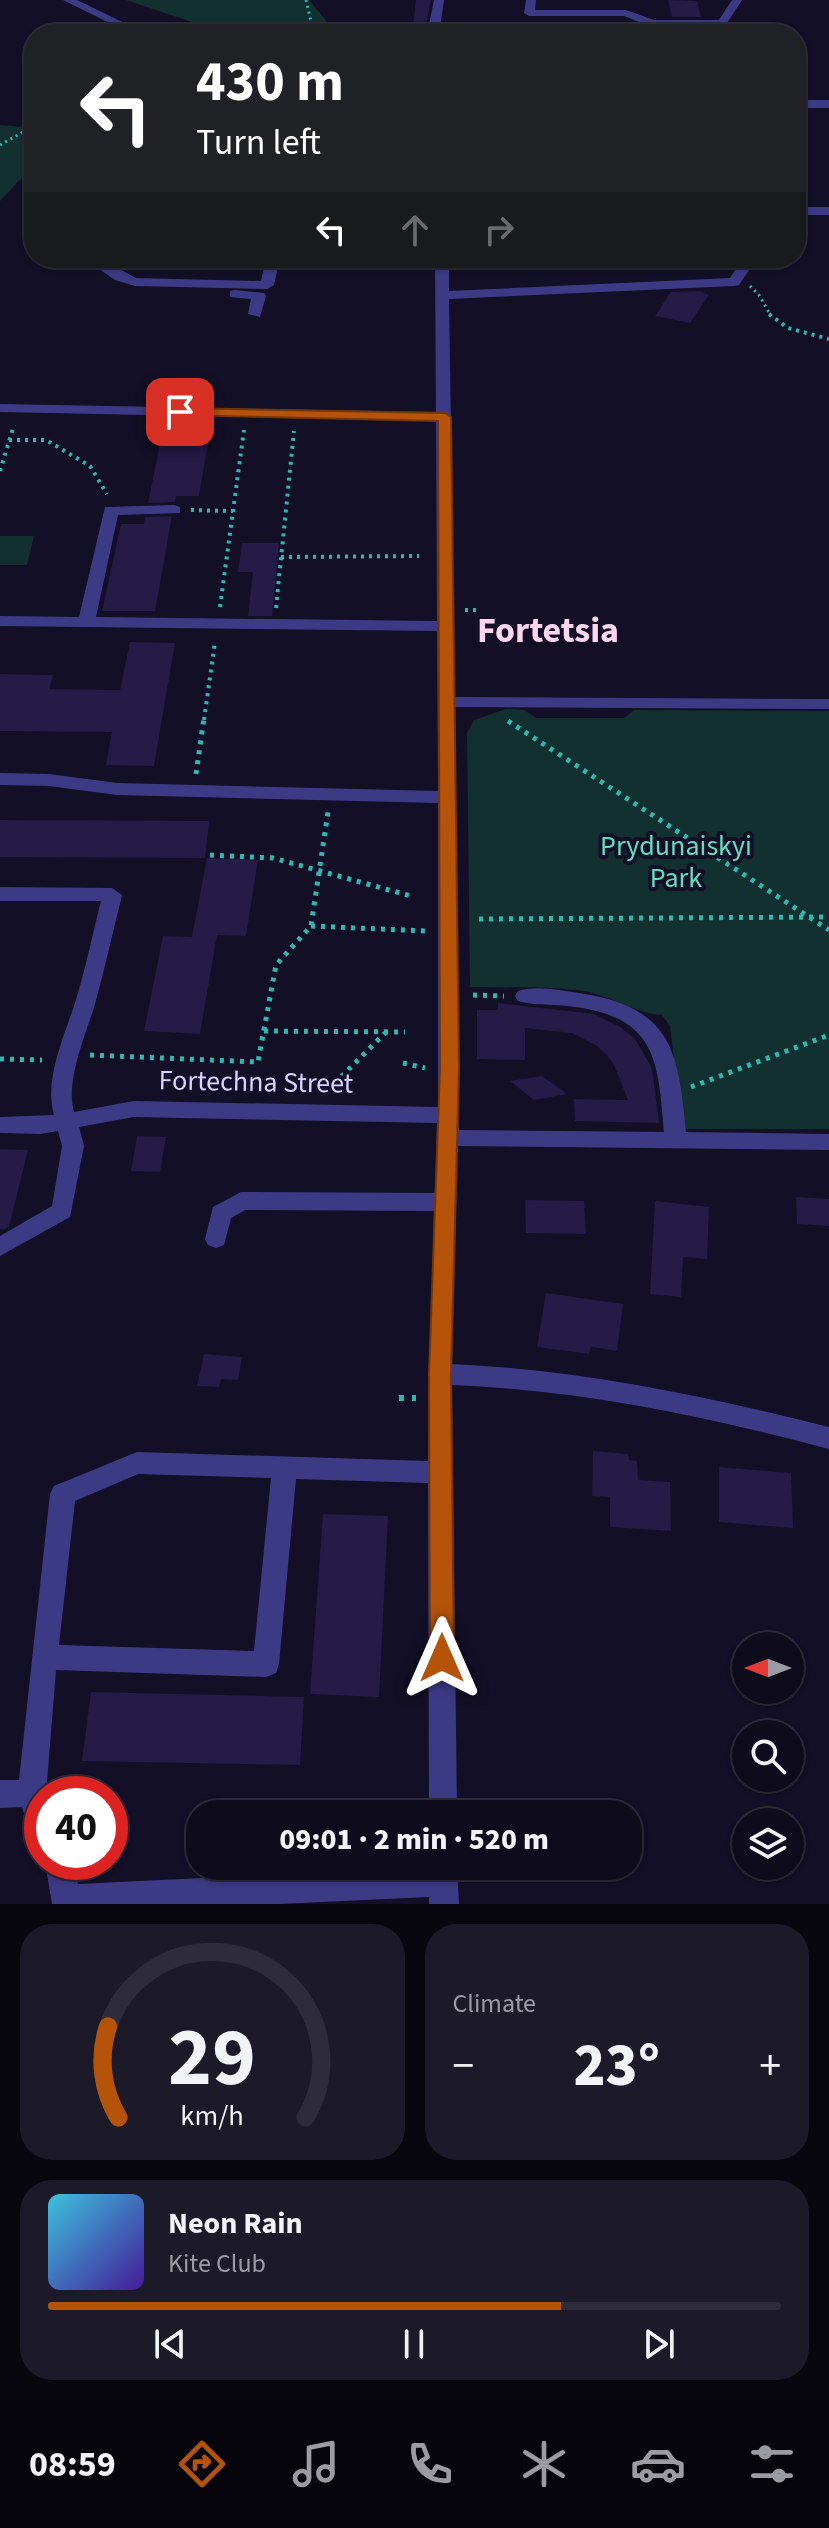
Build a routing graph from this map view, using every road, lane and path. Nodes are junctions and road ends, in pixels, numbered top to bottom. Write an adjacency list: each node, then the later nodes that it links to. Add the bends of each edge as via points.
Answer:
1 (68, 0): 6 (street)
2 (306, 0): 7 (path)
3 (439, 0): 8 (street)
4 (531, 0): 9 (street, via 529,13 626,13)
5 (737, 0): 10 (street)
6 (120, 24)
7 (312, 24)
8 (435, 24)
9 (646, 24)
10 (725, 24)
11 (806, 104): 12 (street)
12 (829, 104)
13 (24, 132): 14 (path)
14 (0, 145)
15 (806, 211): 16 (street)
16 (829, 211)
17 (107, 268): 22 (street, via 127,280)
18 (271, 268): 22 (street, via 267,285)
19 (442, 268): 23 (street)
20 (743, 268): 21 (street)
21 (734, 282): 23 (street); 25 (path, via 759,293 769,314 785,326)
22 (177, 283): 24 (street, via 259,296)
23 (443, 295): 29 (street)
24 (255, 314)
25 (829, 339)
26 (0, 408): 27 (street)
27 (295, 414): 29 (street); 37 (path)
28 (16, 416): 31 (path)
29 (445, 417): 44 (street)
30 (244, 430): 35 (path)
31 (9, 440): 32 (path); 33 (path, via 46,440 90,466)
32 (0, 471)
33 (108, 495)
34 (174, 510): 35 (path); 42 (street, via 111,510)
35 (233, 511): 40 (path)
36 (419, 556): 37 (path)
37 (281, 557): 43 (path)
38 (464, 610): 39 (path)
39 (478, 610)
40 (218, 620)
41 (0, 621): 42 (street)
42 (86, 623): 43 (street)
43 (275, 624): 44 (street)
44 (448, 626): 46 (street)
45 (217, 627): 50 (path)
46 (449, 702): 47 (street); 52 (street)
47 (829, 704)
48 (505, 719): 57 (path)
49 (0, 779): 50 (street)
50 (194, 791): 51 (street)
51 (331, 794): 52 (street); 54 (path)
52 (449, 797): 78 (street)
53 (210, 855): 54 (path, via 273,858)
54 (319, 871): 56 (path); 60 (path)
55 (0, 894): 76 (street, via 112,895 74,1030 60,1100)
56 (411, 896)
57 (809, 917): 58 (path); 59 (path); 61 (path)
58 (829, 917)
59 (479, 919)
60 (311, 926): 62 (path); 65 (path, via 276,965)
61 (829, 930)
62 (427, 931)
63 (473, 995): 64 (path)
64 (525, 996): 74 (street, via 584,999 633,1019 664,1054)
65 (264, 1031): 66 (path); 69 (path, via 258,1062)
66 (386, 1032): 67 (path); 75 (path)
67 (405, 1032)
68 (829, 1035): 74 (path)
69 (77, 1055)
70 (0, 1059): 71 (path)
71 (45, 1060)
72 (403, 1063): 73 (path)
73 (425, 1068)
74 (671, 1092): 79 (street)
75 (321, 1098)
76 (65, 1121): 77 (street, Fortechna Street); 78 (street, Fortechna Street, via 134,1109); 83 (street, via 73,1159 62,1211)
77 (0, 1125)
78 (447, 1127): 79 (street, Fortechna Street); 81 (street)
79 (676, 1141): 80 (street, Fortechna Street)
80 (829, 1142)
81 (444, 1202): 82 (street, via 241,1201 221,1213); 84 (street)
82 (216, 1239)
83 (0, 1247)
84 (440, 1374): 87 (street, via 490,1375 632,1395 723,1410); 89 (street)
85 (399, 1398): 86 (path)
86 (417, 1398)
87 (829, 1438)
88 (285, 1467): 89 (street); 90 (street, via 137,1463 63,1494); 90 (street, via 266,1664)
89 (441, 1472): 94 (street)
90 (44, 1657): 91 (street)
91 (34, 1776)
92 (24, 1793): 93 (street)
93 (0, 1794)
94 (443, 1800)
95 (63, 1880): 97 (street)
96 (444, 1884): 97 (street)
97 (67, 1901)

